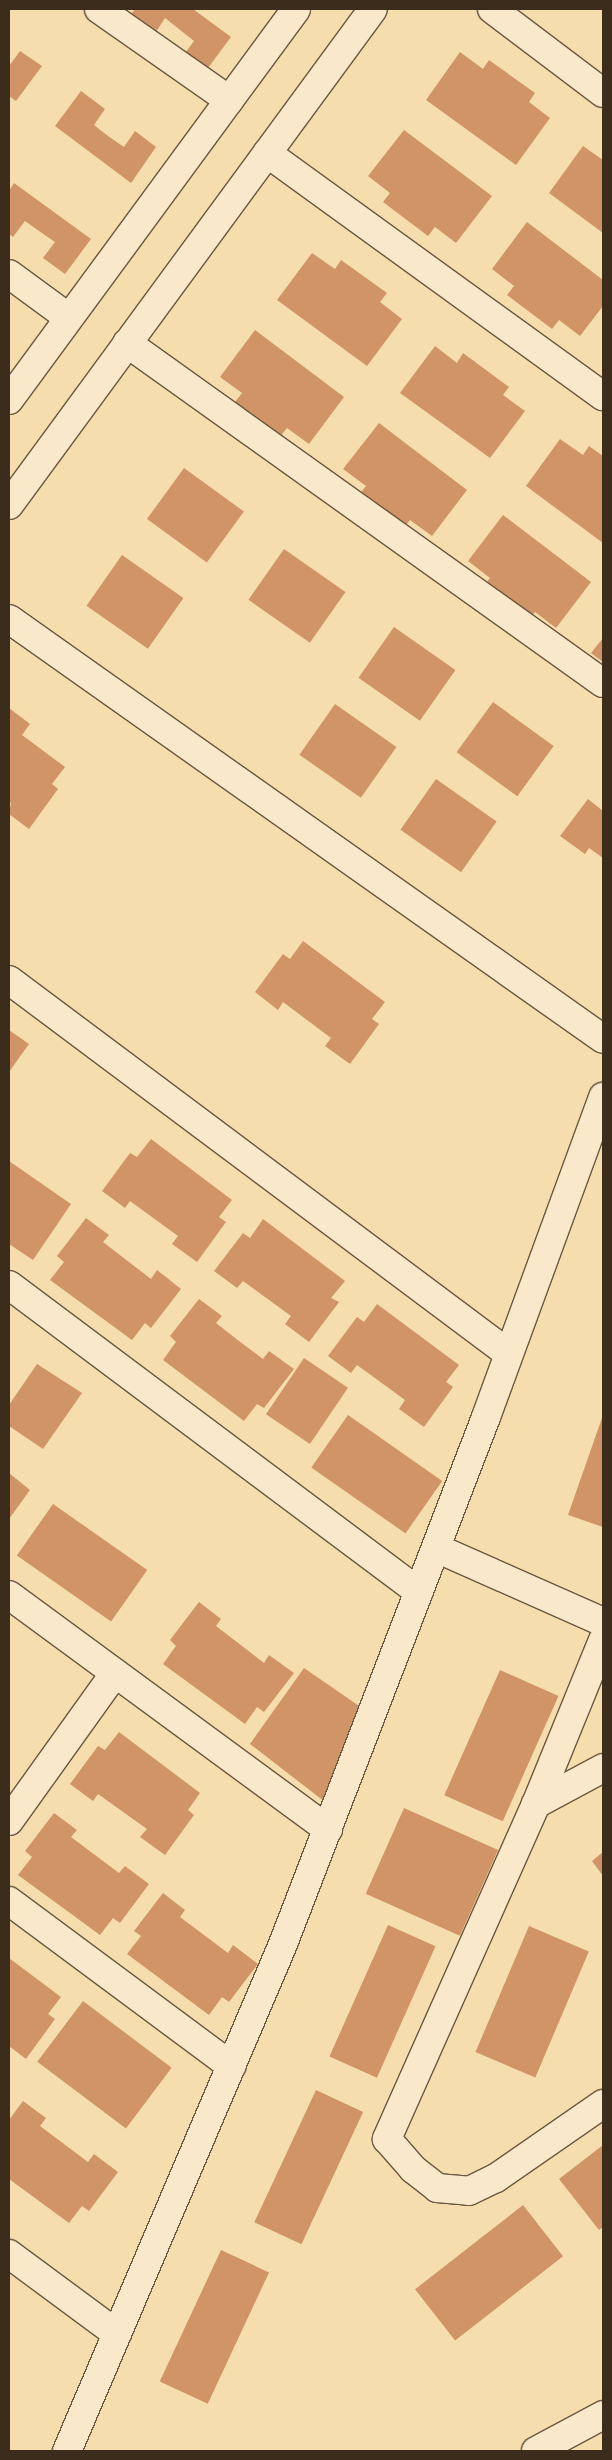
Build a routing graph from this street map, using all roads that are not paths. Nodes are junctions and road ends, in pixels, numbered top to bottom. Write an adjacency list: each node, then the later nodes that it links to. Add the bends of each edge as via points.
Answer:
1 (99, 9): 6 (street)
2 (296, 9): 6 (street)
3 (373, 9): 7 (street)
4 (492, 9): 5 (street)
5 (603, 93)
6 (229, 100): 9 (street)
7 (268, 152): 10 (street); 11 (street)
8 (9, 274): 9 (street)
9 (69, 318): 12 (street)
10 (128, 343): 13 (street); 15 (street)
11 (603, 396)
12 (9, 400)
13 (9, 505)
14 (9, 619): 17 (street)
15 (603, 683)
16 (9, 980): 20 (street)
17 (603, 1039)
18 (603, 1097): 20 (street)
19 (9, 1285): 22 (street)
20 (509, 1354): 21 (street)
21 (436, 1548): 22 (street); 24 (street)
22 (419, 1592): 30 (street)
23 (9, 1595): 26 (street)
24 (603, 1622)
25 (603, 1640): 28 (street)
26 (115, 1672): 29 (street); 30 (street)
27 (603, 1768): 28 (street)
28 (536, 1804): 33 (street, via 388,2139 413,2169 437,2188 469,2191 496,2178)
29 (9, 1822)
30 (328, 1829): 32 (street)
31 (9, 1901): 32 (street)
32 (231, 2066): 35 (street)
33 (603, 2104)
34 (9, 2254): 35 (street)
35 (117, 2334): 37 (street)
36 (603, 2415): 38 (street)
37 (67, 2451)
38 (536, 2451)

